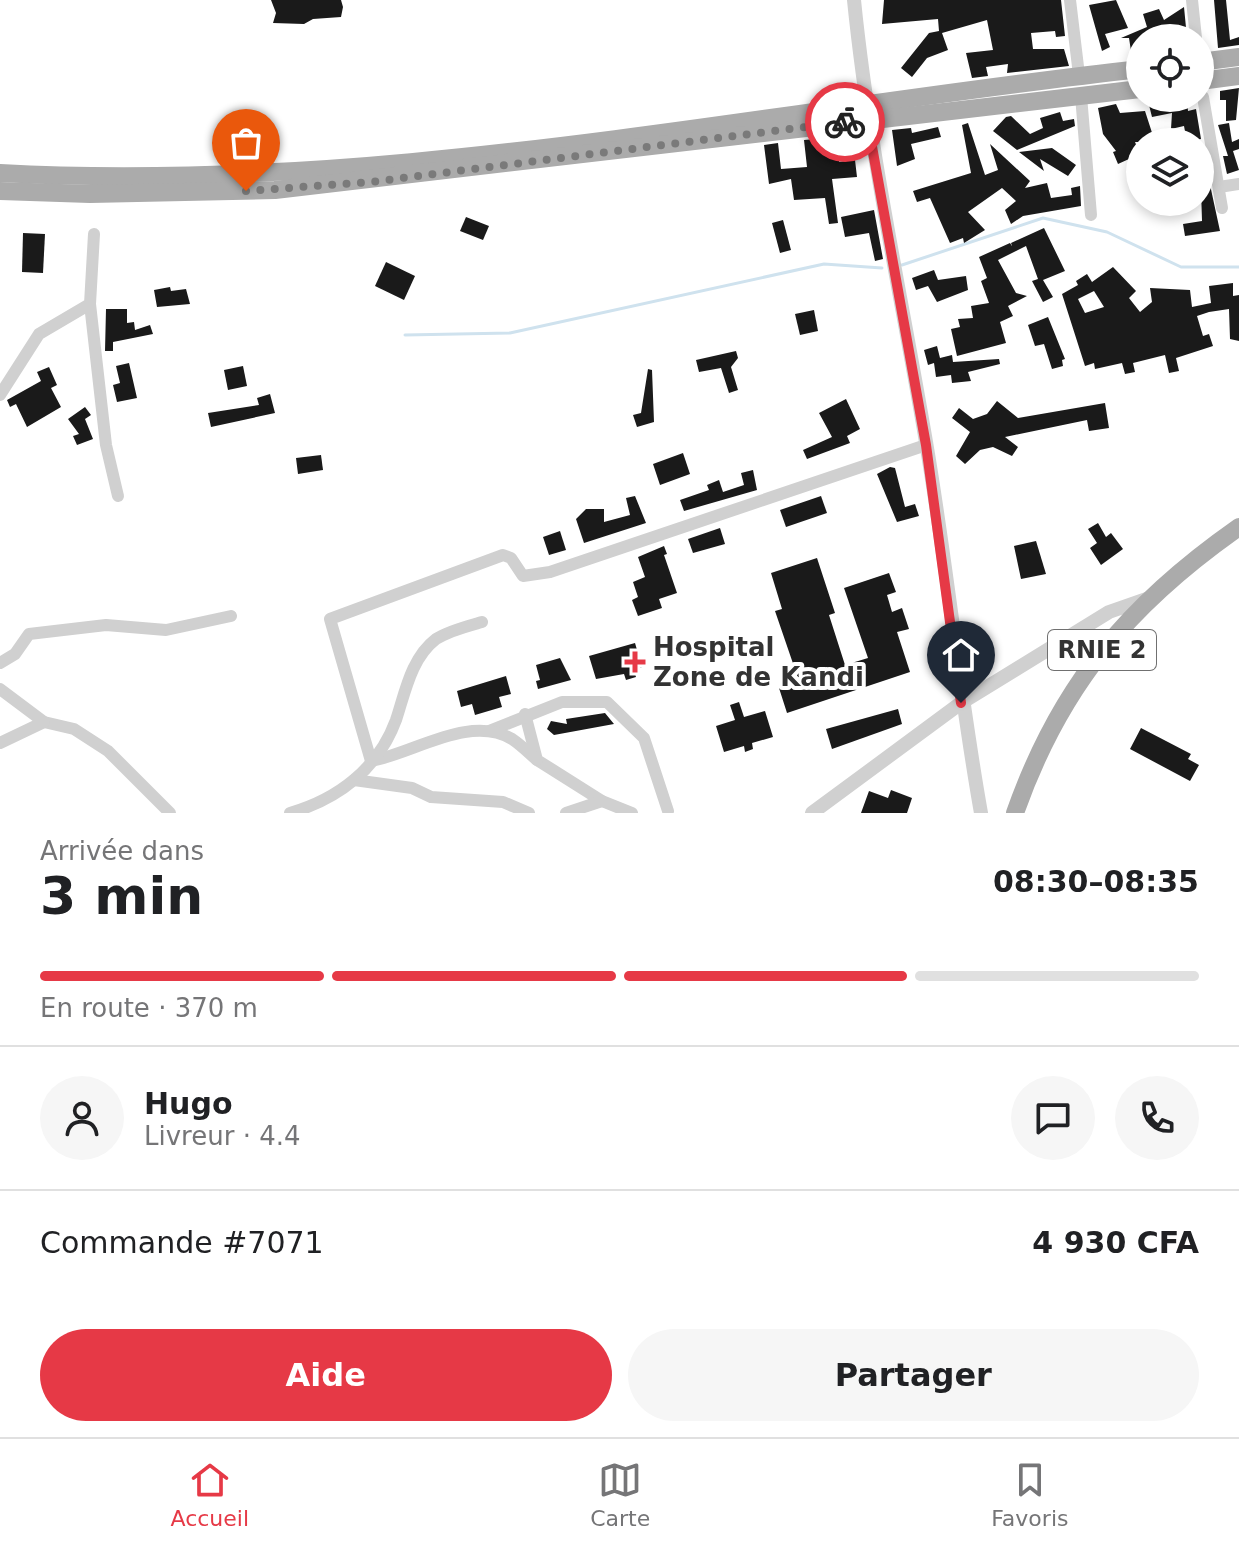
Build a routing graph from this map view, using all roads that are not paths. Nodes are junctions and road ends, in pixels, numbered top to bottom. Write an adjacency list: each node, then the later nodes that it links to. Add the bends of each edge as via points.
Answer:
1 (854, 0): 13 (street)
2 (1070, 0): 8 (street)
3 (1192, 0): 4 (street)
4 (1195, 24)
5 (1239, 57): 6 (main road)
6 (1214, 60)
7 (1126, 70): 8 (main road)
8 (1079, 75): 13 (main road)
9 (1239, 76): 10 (main road)
10 (1214, 85)
11 (1126, 91): 12 (main road)
12 (1081, 96): 13 (main road); 20 (street)
13 (866, 112): 15 (main road, via 278,175); 18 (main road, via 577,157 275,190); 24 (street)
14 (1206, 112): 17 (street)
15 (0, 173)
16 (1239, 184): 17 (street)
17 (1219, 187): 19 (street)
18 (0, 191)
19 (1222, 208)
20 (1091, 215)
21 (94, 234): 22 (street)
22 (90, 304): 23 (street, via 39,334); 25 (street, via 106,445)
23 (0, 395)
24 (926, 445): 32 (street); 38 (street, via 550,572 523,576 503,555 330,619)
25 (118, 496)
26 (1239, 527): 27 (main road, RNIE 2)
27 (1149, 598): 32 (street, via 1109,612); 49 (main road, RNIE 2, via 1118,628 1075,688 1040,750)
28 (231, 616): 30 (street, via 166,630 106,625 29,634 15,654)
29 (482, 622): 38 (street, via 429,645 406,681 388,739)
30 (0, 663)
31 (0, 689): 34 (street)
32 (961, 703): 47 (street); 48 (street)
33 (525, 714): 35 (street); 37 (street); 41 (street, via 562,702 607,702 644,738)
34 (44, 722): 36 (street); 42 (street, via 74,729 108,751)
35 (489, 731): 37 (street, via 512,739); 38 (street, via 472,731)
36 (0, 743)
37 (537, 760): 40 (street)
38 (371, 761): 39 (street)
39 (354, 780): 43 (street, via 335,797); 44 (street, via 412,788 431,797 503,802)
40 (602, 801): 45 (street); 46 (street)
41 (669, 812)
42 (170, 813)
43 (290, 813)
44 (529, 813)
45 (566, 813)
46 (632, 813)
47 (812, 813)
48 (981, 813)
49 (1015, 813)

